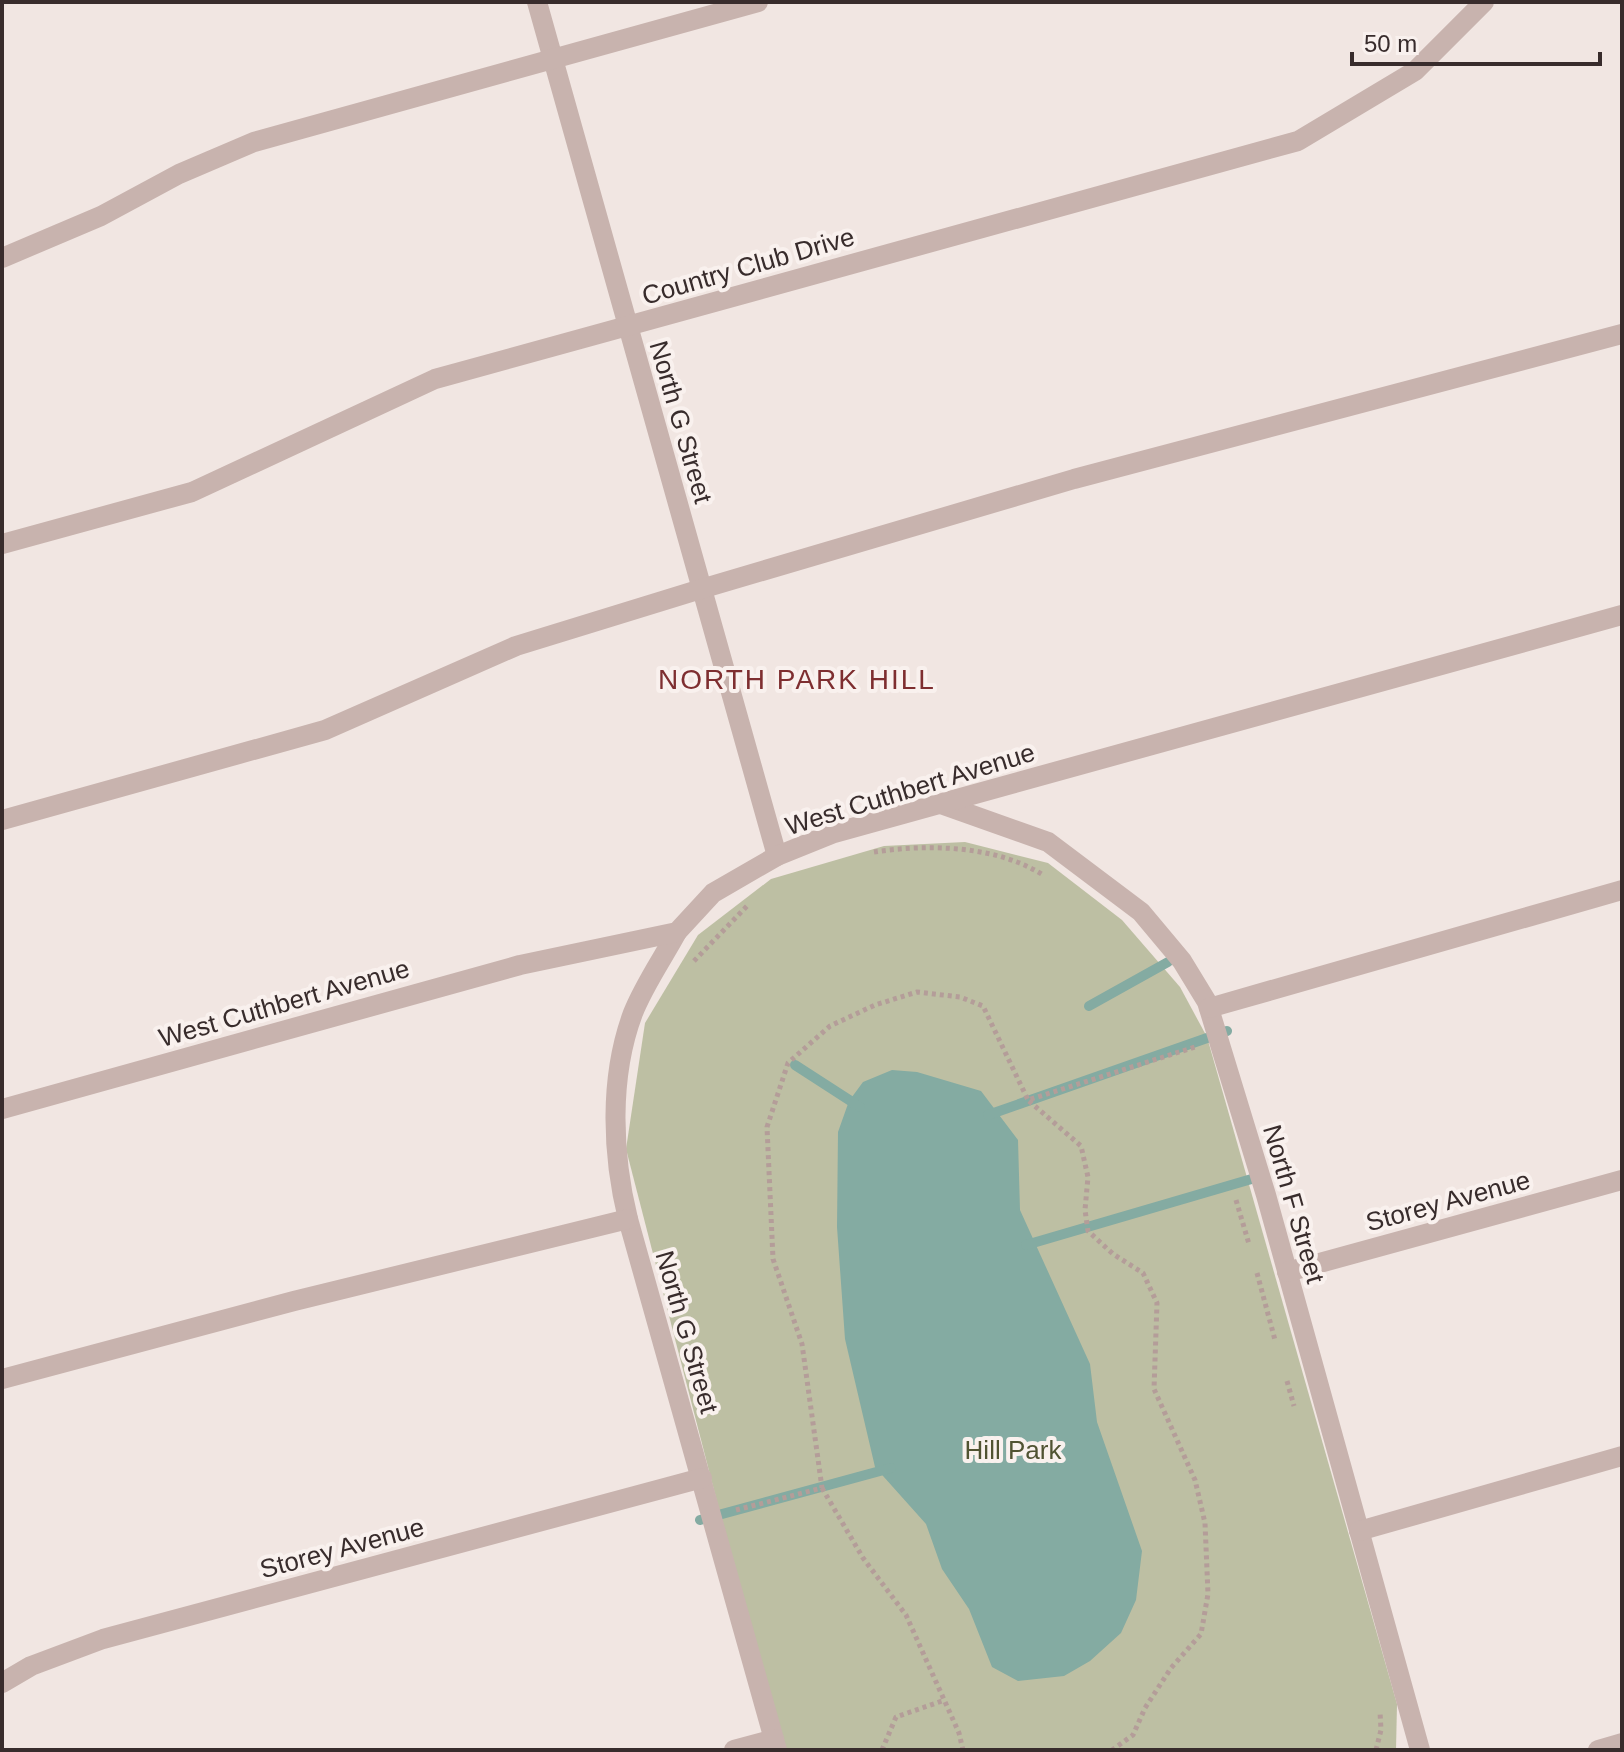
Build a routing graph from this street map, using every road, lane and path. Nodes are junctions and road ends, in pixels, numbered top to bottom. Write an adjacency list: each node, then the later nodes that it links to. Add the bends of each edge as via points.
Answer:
1 (537, 2): 4 (street, North G Street)
2 (758, 2): 4 (street)
3 (1484, 2): 6 (street, Country Club Drive, via 1415,71 1298,141)
4 (553, 61): 5 (street, via 254,142); 6 (street, North G Street)
5 (2, 258)
6 (627, 327): 8 (street, Country Club Drive, via 435,379 192,492); 9 (street, North G Street)
7 (1622, 334): 9 (street, via 1074,479)
8 (2, 544)
9 (701, 589): 12 (street, via 516,646 325,730); 14 (street, North G Street)
10 (1622, 615): 11 (street, West Cuthbert Avenue)
11 (941, 804): 14 (street, West Cuthbert Avenue, via 834,833); 20 (street, North F Street, via 1048,842 1130,903 1182,961)
12 (2, 820)
13 (865, 854): 15 (path, via 932,848 975,852)
14 (777, 856): 18 (street, West Cuthbert Avenue, via 713,893)
15 (1049, 879)
16 (1622, 890): 20 (street)
17 (751, 903): 19 (path)
18 (677, 932): 26 (street, West Cuthbert Avenue, via 520,965); 29 (street, North G Street, via 633,1013 620,1076 616,1155)
19 (692, 965)
20 (1209, 1008): 22 (street, North F Street)
21 (1190, 1034): 23 (path)
22 (1220, 1039): 23 (path); 32 (street, North F Street)
23 (1195, 1047): 24 (path); 25 (path)
24 (1198, 1058)
25 (1028, 1100): 39 (path, via 983,1006 960,997 917,992 875,1005 830,1026 788,1063 767,1127 773,1259 802,1344); 50 (path, via 1081,1146 1088,1177 1088,1231 1143,1273 1157,1303 1154,1389 1195,1480 1205,1523 1208,1594 1201,1634 1171,1668 1133,1735)
26 (2, 1109)
27 (1622, 1180): 32 (street, Storey Avenue)
28 (1234, 1190): 30 (path)
29 (628, 1219): 35 (street); 38 (street, North G Street)
30 (1251, 1253)
31 (1255, 1266): 33 (path)
32 (1287, 1272): 41 (street, North F Street)
33 (1279, 1354)
34 (1283, 1368): 36 (path)
35 (2, 1379)
36 (1295, 1411)
37 (1622, 1456): 41 (street)
38 (702, 1478): 40 (street, North G Street); 42 (street, Storey Avenue, via 103,1639 31,1666)
39 (822, 1488): 40 (path); 44 (path, via 863,1558 906,1615)
40 (723, 1512): 46 (street, North G Street)
41 (1359, 1531): 52 (street, North F Street)
42 (2, 1683)
43 (1377, 1698): 51 (path, via 1381,1730)
44 (942, 1701): 48 (path, via 896,1717); 49 (path)
45 (1622, 1743): 53 (street)
46 (776, 1745): 47 (street)
47 (734, 1750)
48 (882, 1750)
49 (963, 1750)
50 (1112, 1750)
51 (1376, 1750)
52 (1420, 1750)
53 (1598, 1750)

